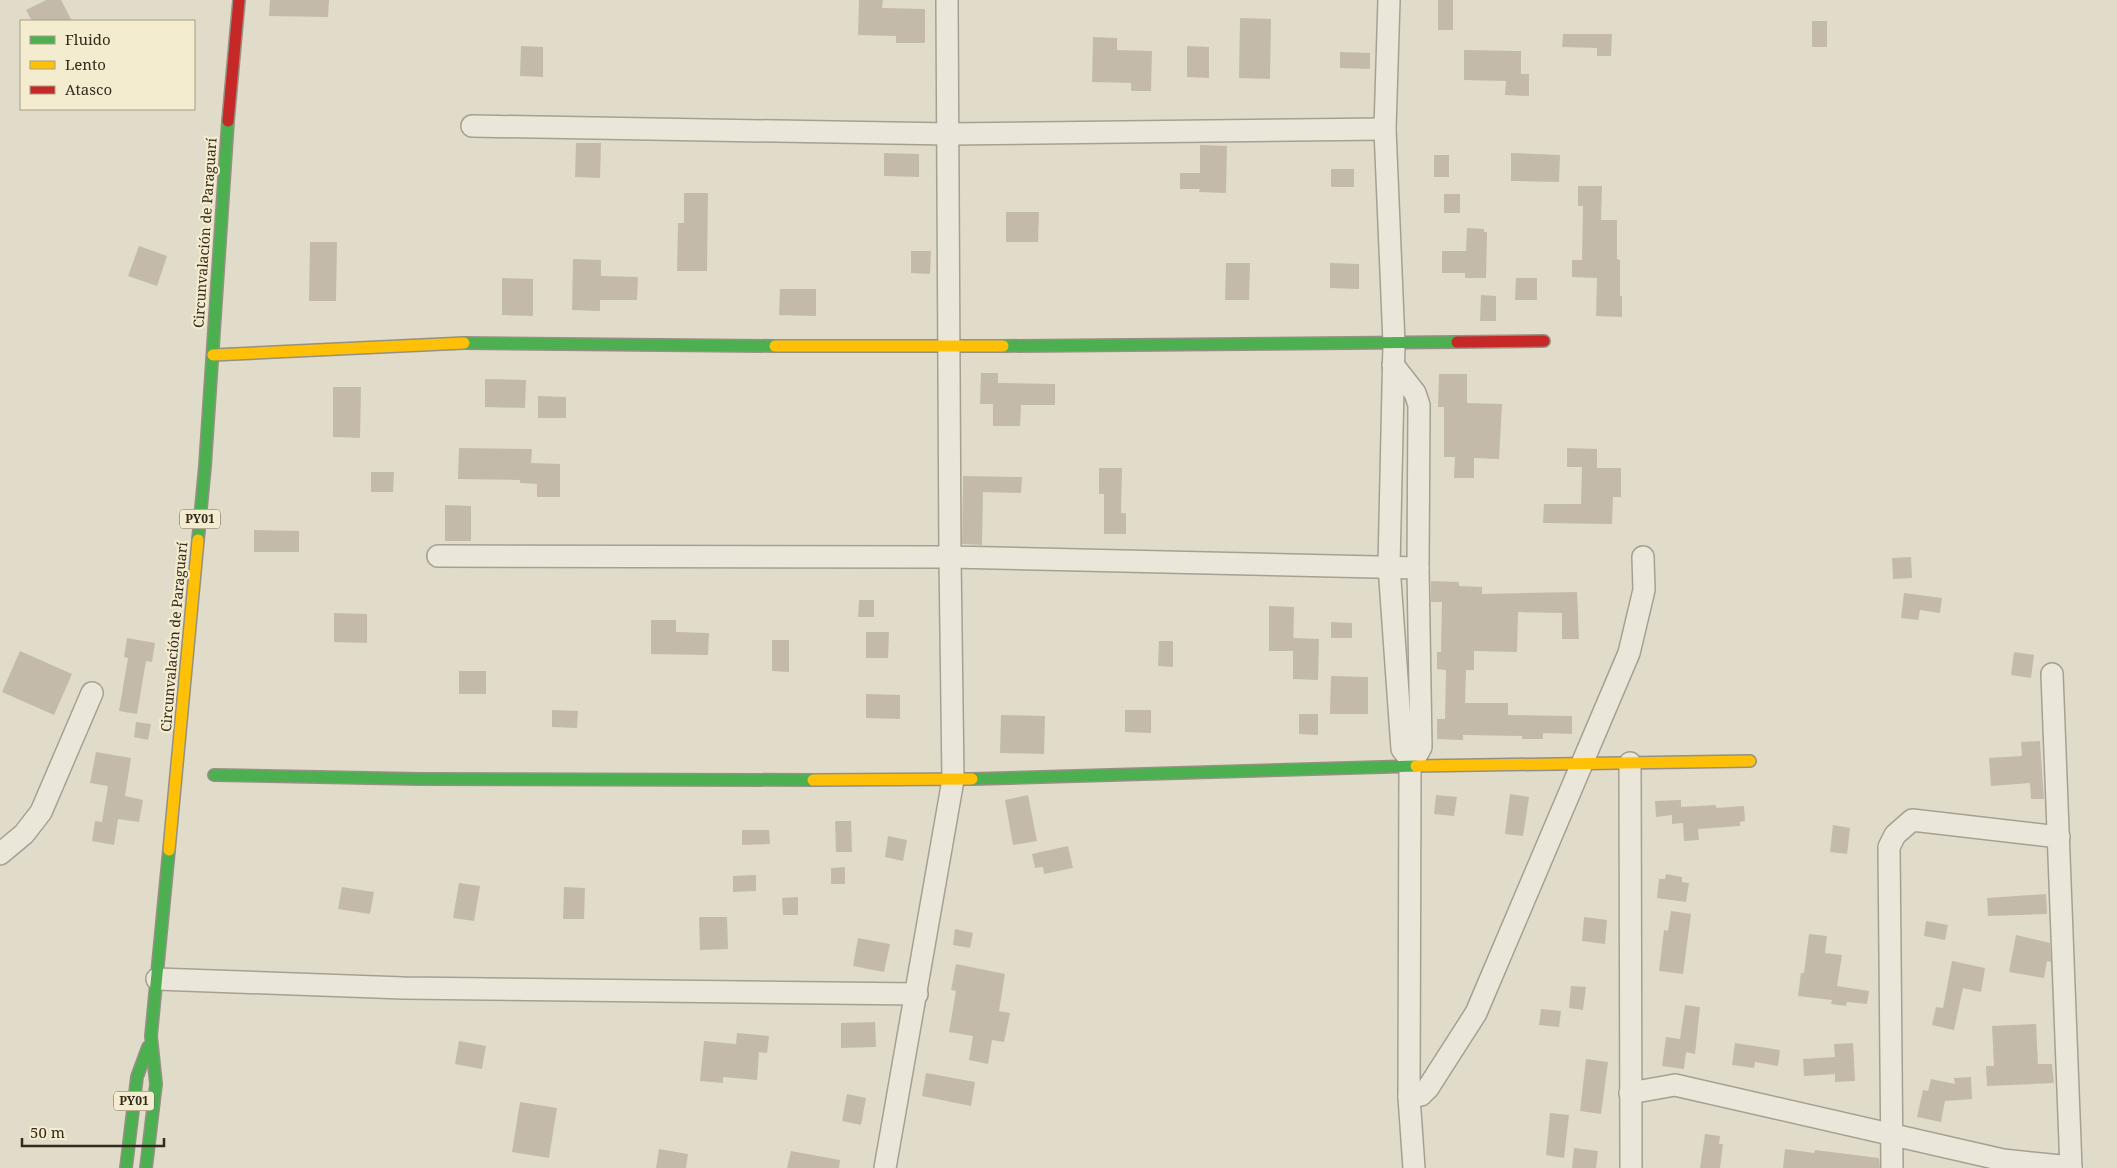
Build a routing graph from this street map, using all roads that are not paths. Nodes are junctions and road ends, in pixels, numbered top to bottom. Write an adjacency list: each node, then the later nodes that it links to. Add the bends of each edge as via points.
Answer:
1 (239, 0): 10 (main road, Circunvalación de Paraguarí / PY01)
2 (948, 0): 6 (street)
3 (1389, 0): 5 (street)
4 (472, 126): 6 (street)
5 (1385, 129): 6 (street); 8 (street)
6 (950, 134): 9 (street)
7 (1544, 341): 8 (main road)
8 (1394, 343): 9 (main road); 11 (street)
9 (949, 347): 10 (main road, via 456,343); 13 (street)
10 (212, 355): 27 (main road, Circunvalación de Paraguarí / PY01, via 206,466)
11 (1393, 365): 15 (street); 16 (street, via 1415,393 1419,405)
12 (438, 556): 13 (street)
13 (950, 556): 15 (street); 24 (street)
14 (1643, 557): 22 (street, via 1644,590 1629,653)
15 (1389, 566): 16 (street); 20 (street, via 1402,749)
16 (1418, 568): 20 (street, via 1421,747)
17 (2052, 674): 25 (street)
18 (92, 693): 26 (street, via 41,812 24,834)
19 (1750, 761): 21 (main road)
20 (1411, 763): 22 (main road); 24 (main road); 31 (street)
21 (1630, 763): 22 (main road); 30 (street)
22 (1582, 764): 31 (street, via 1476,1013 1428,1088 1421,1095)
23 (214, 775): 24 (main road, via 420,779)
24 (953, 780): 28 (street)
25 (2058, 838): 32 (street, via 1912,820 1895,835 1888,847); 39 (street)
26 (0, 854)
27 (157, 979): 28 (street, via 403,988); 29 (main road, Circunvalación de Paraguarí / PY01)
28 (917, 994): 35 (street)
29 (152, 1036): 33 (main road, Circunvalación de Paraguarí / PY01, via 138,1076); 34 (main road, Circunvalación de Paraguarí / PY01, via 156,1084)
30 (1630, 1093): 32 (street, via 1675,1085); 37 (street)
31 (1409, 1098): 36 (street)
32 (1892, 1134): 38 (street); 39 (street, via 2003,1160)
33 (126, 1168)
34 (146, 1168)
35 (885, 1168)
36 (1414, 1168)
37 (1631, 1168)
38 (1892, 1168)
39 (2071, 1168)

